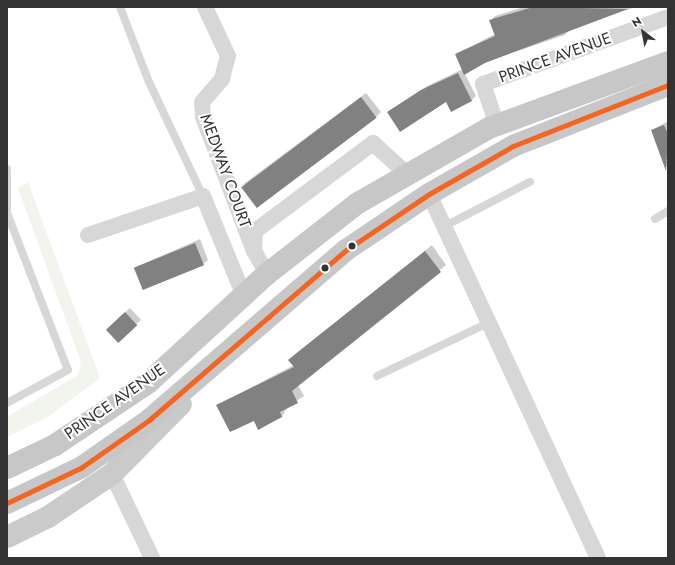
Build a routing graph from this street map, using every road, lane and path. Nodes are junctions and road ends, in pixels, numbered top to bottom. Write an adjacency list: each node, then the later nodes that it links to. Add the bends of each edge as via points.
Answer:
1 (120, 7): 11 (lane, via 149,82)
2 (205, 7): 17 (street, MEDWAY COURT, via 228,56 222,79 202,102 203,117)
3 (668, 17): 6 (street, PRINCE AVENUE, via 483,84)
4 (668, 62): 6 (highway, PRINCE AVENUE)
5 (668, 85): 10 (highway, PRINCE AVENUE, via 513,146)
6 (497, 125): 8 (highway, PRINCE AVENUE)
7 (7, 169): 13 (lane)
8 (407, 174): 17 (street, via 373,143 255,232); 18 (highway, PRINCE AVENUE, via 358,203)
9 (530, 182): 15 (lane)
10 (429, 194): 15 (street); 21 (highway, PRINCE AVENUE, via 346,250)
11 (203, 196): 16 (street); 19 (street)
12 (668, 211): 14 (lane)
13 (7, 213): 23 (lane, via 68,370)
14 (654, 219)
15 (445, 226): 20 (street)
16 (88, 235)
17 (254, 251): 18 (street)
18 (268, 274): 19 (highway, PRINCE AVENUE)
19 (244, 296): 24 (highway, PRINCE AVENUE, via 148,383 55,445)
20 (491, 322): 22 (lane); 29 (street)
21 (239, 342): 25 (main road, PRINCE AVENUE); 26 (highway, PRINCE AVENUE, via 149,420 82,466)
22 (377, 376)
23 (7, 403)
24 (7, 468)
25 (112, 474): 27 (main road, PRINCE AVENUE, via 48,517); 28 (street)
26 (7, 503)
27 (7, 537)
28 (152, 558)
29 (598, 558)

